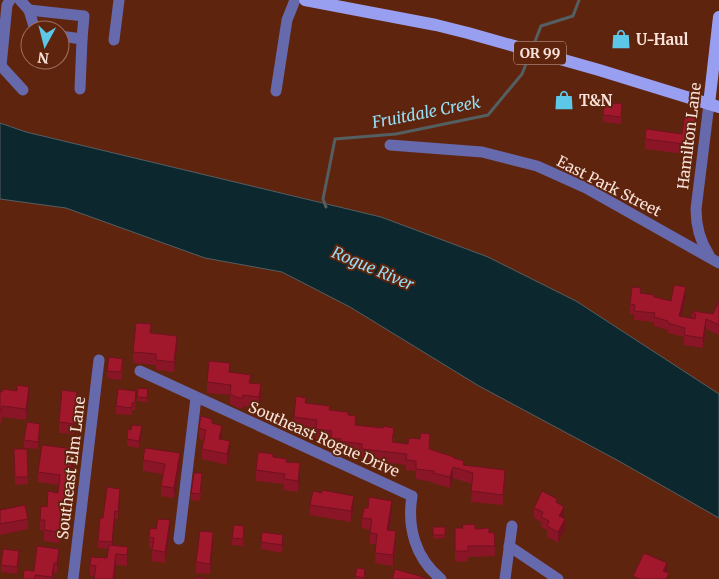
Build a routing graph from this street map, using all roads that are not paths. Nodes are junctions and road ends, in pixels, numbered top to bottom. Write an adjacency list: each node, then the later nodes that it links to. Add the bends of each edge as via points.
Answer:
1 (10, 0): 15 (street, via 1,66)
2 (20, 0): 7 (street)
3 (119, 0): 13 (street)
4 (295, 0): 16 (street, via 287,20)
5 (305, 0): 6 (main road, OR 99)
6 (360, 5): 17 (main road, OR 99, via 600,70)
7 (29, 10): 9 (street); 12 (street, via 84,16)
8 (719, 17): 10 (main road, Hamilton Lane)
9 (32, 20)
10 (719, 23): 17 (main road, Hamilton Lane)
11 (70, 37): 12 (street)
12 (82, 39): 14 (street)
13 (114, 40)
14 (80, 89)
15 (23, 90)
16 (276, 91)
17 (714, 105): 19 (street, Hamilton Lane, via 696,222 703,245)
18 (390, 145): 19 (street, East Park Street, via 482,152 537,166 586,188)
19 (714, 260)
20 (99, 360): 26 (street, Southeast Elm Lane)
21 (140, 371): 22 (street, Southeast Rogue Drive)
22 (196, 398): 24 (street); 27 (street, Southeast Rogue Drive, via 412,496 409,513 414,539 422,559)
23 (512, 526): 25 (street)
24 (179, 539)
25 (509, 546): 28 (street); 29 (street)
26 (73, 579)
27 (441, 579)
28 (505, 579)
29 (558, 579)

